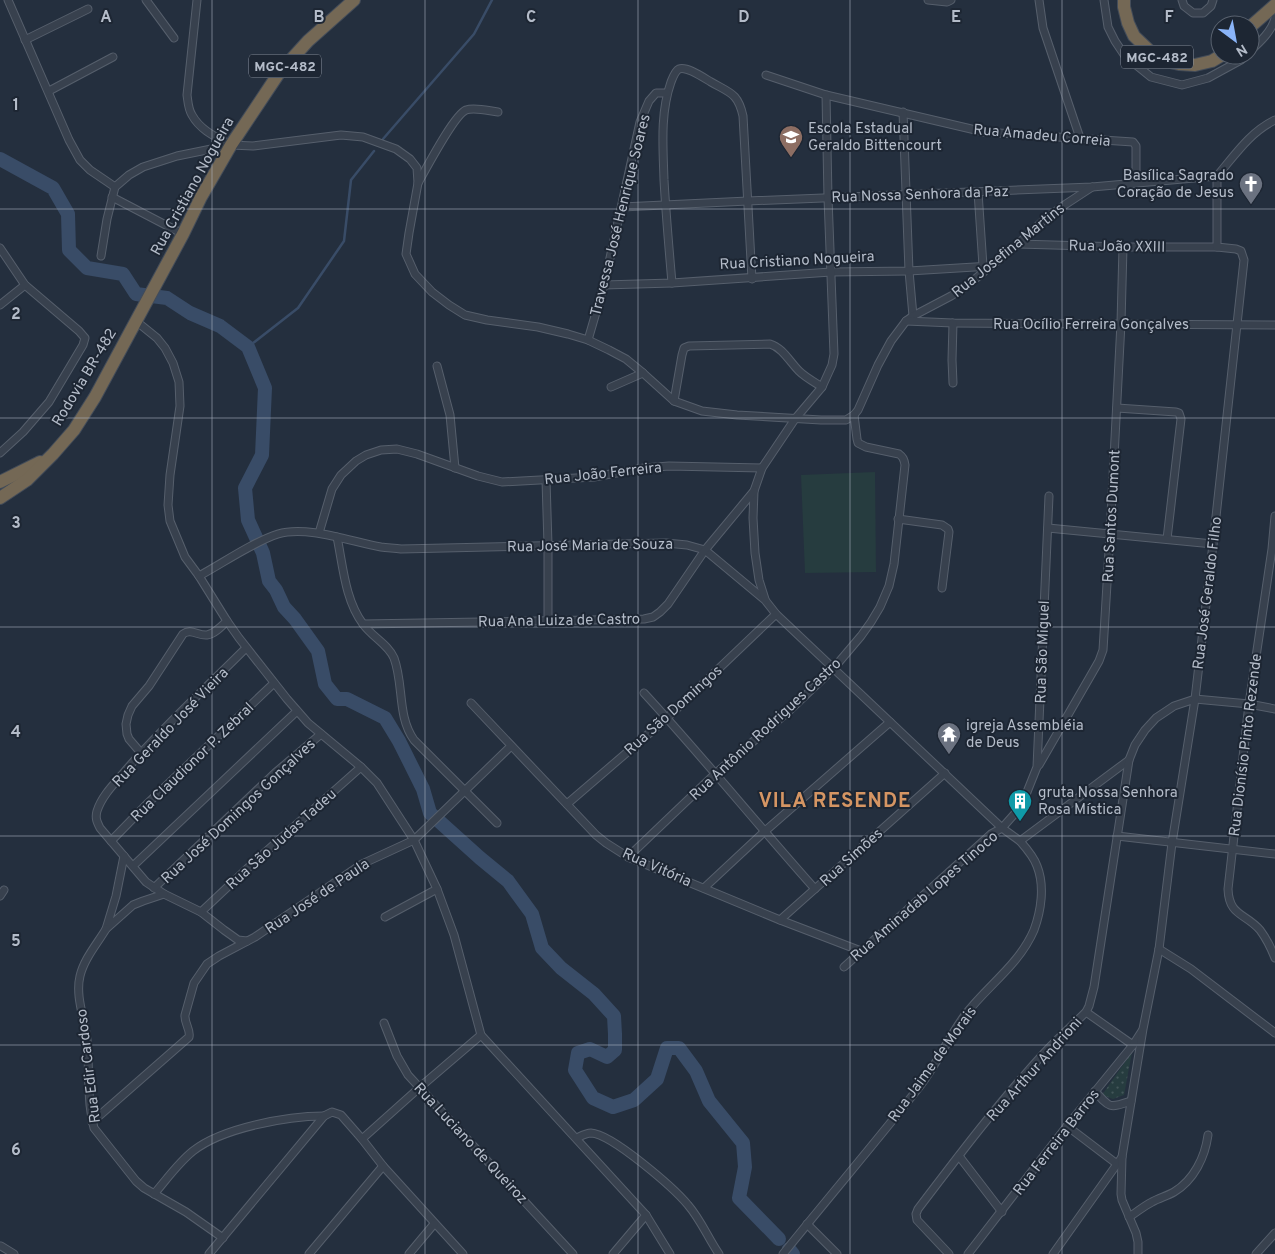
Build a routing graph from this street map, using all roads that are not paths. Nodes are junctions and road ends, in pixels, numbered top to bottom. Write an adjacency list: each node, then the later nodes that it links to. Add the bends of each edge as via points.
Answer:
1 (8, 0): 17 (street)
2 (146, 0): 16 (street)
3 (197, 0): 30 (street, via 187,95 189,106 198,123)
4 (354, 0): 30 (highway, Rua Cristiano Nogueira / MGC-482, via 308,41 279,73)
5 (933, 0): 6 (street)
6 (951, 0)
7 (1039, 0): 29 (street, via 1043,28)
8 (1104, 0): 21 (street, via 1114,42 1138,68 1151,76 1182,85 1208,78)
9 (1124, 0): 20 (highway, MGC-482, via 1134,36 1154,55 1179,64)
10 (1182, 0): 11 (street, via 1184,6 1193,12 1203,13)
11 (1213, 0)
12 (1275, 5): 14 (highway)
13 (88, 9): 17 (street)
14 (1260, 18)
15 (1275, 18): 18 (street)
16 (174, 38)
17 (25, 40): 23 (street)
18 (1260, 41)
19 (113, 57): 23 (street)
20 (1210, 61)
21 (1232, 65)
22 (766, 75): 25 (street, Rua Amadeu Correia)
23 (48, 91): 34 (street, via 80,160)
24 (667, 93): 40 (street, via 677,70 681,69 693,72 730,93 740,103); 41 (street, via 662,126); 42 (street, Travessa José Henrique Soares, via 656,93 640,122)
25 (826, 95): 27 (street, Rua Amadeu Correia); 39 (street)
26 (498, 112): 32 (street, via 470,109 462,112)
27 (903, 112): 29 (street, Rua Amadeu Correia, via 984,132); 37 (street)
28 (1275, 120): 31 (street, via 1256,131)
29 (1080, 138): 33 (street, Rua Amadeu Correia, via 1133,142 1136,146)
30 (231, 145): 32 (street, via 252,146 340,135 364,137 396,149 410,159 417,168); 34 (street, via 143,167); 43 (highway, Rua Cristiano Nogueira / MGC-482)
31 (1217, 176): 33 (street, Rua Nossa Senhora da Paz); 46 (street)
32 (418, 183): 66 (street, via 406,254 415,274 432,292 466,315 538,327)
33 (1136, 183): 35 (street, Rua Nossa Senhora da Paz)
34 (115, 187): 38 (street)
35 (1092, 187): 36 (street, Rua Nossa Senhora da Paz); 44 (street, Rua Josefina Martins, via 1052,214)
36 (978, 192): 37 (street, Rua Nossa Senhora da Paz); 49 (street)
37 (906, 195): 39 (street, Rua Nossa Senhora da Paz); 51 (street)
38 (112, 197): 43 (street); 48 (street)
39 (828, 198): 40 (street, Rua Nossa Senhora da Paz); 52 (street)
40 (748, 200): 41 (street, Rua Nossa Senhora da Paz); 53 (street)
41 (666, 205): 42 (street, Rua Nossa Senhora da Paz); 54 (street)
42 (622, 207): 56 (street, Travessa José Henrique Soares)
43 (183, 234): 58 (highway, Rua Cristiano Nogueira / MGC-482)
44 (1018, 244): 45 (street, Rua João XXIII); 50 (street, Rua Josefina Martins)
45 (1123, 247): 46 (street, Rua João XXIII); 63 (street, Rua Santos Dumont)
46 (1217, 247): 64 (street, Rua José Geraldo Filho, via 1236,249 1243,255)
47 (0, 248): 55 (street)
48 (101, 256)
49 (984, 266): 50 (street, Rua Cristiano Nogueira); 51 (street, Rua Cristiano Nogueira)
50 (992, 266): 59 (street, Rua Josefina Martins, via 964,288)
51 (909, 270): 52 (street, Rua Cristiano Nogueira); 59 (street)
52 (831, 272): 53 (street, Rua Cristiano Nogueira); 70 (street, via 834,354)
53 (752, 278): 54 (street, Rua Cristiano Nogueira)
54 (672, 283): 56 (street, Rua Cristiano Nogueira)
55 (25, 285): 57 (street); 76 (street, via 85,338 49,402)
56 (604, 285): 66 (street, Travessa José Henrique Soares)
57 (0, 305)
58 (143, 309): 60 (highway, Rodovia BR-482 / MGC-482)
59 (913, 316): 61 (street, Rua Josefina Martins)
60 (136, 321): 77 (highway, Rodovia BR-482 / MGC-482, via 95,397 74,430); 95 (street, via 165,348 179,382 180,406 168,505 170,521 185,557)
61 (906, 321): 62 (street, Rua Ocílio Ferreira Gonçalves); 74 (street, Rua Josefina Martins, via 891,341)
62 (953, 323): 63 (street, Rua Ocílio Ferreira Gonçalves); 69 (street)
63 (1121, 323): 64 (street, Rua Ocílio Ferreira Gonçalves); 73 (street, Rua Santos Dumont)
64 (1237, 325): 65 (street, Rua Ocílio Ferreira Gonçalves); 92 (street, Rua José Geraldo Filho)
65 (1275, 325)
66 (588, 340): 68 (street, via 626,359)
67 (437, 366): 78 (street, via 450,415)
68 (643, 373): 71 (street); 72 (street)
69 (953, 383)
70 (822, 387): 72 (street, via 800,373 781,350 770,344 689,346 684,348 682,355); 75 (street)
71 (610, 388)
72 (674, 401): 75 (street, via 702,411)
73 (1117, 408): 89 (street, Rua Santos Dumont); 91 (street, via 1176,412 1180,415)
74 (854, 415): 75 (street, via 846,420); 86 (street, Rua Antônio Rodrigues Castro, via 858,443 899,454 904,460)
75 (795, 419): 79 (street)
76 (0, 453)
77 (49, 458): 81 (highway, Rodovia BR-482 / MGC-482); 84 (highway, Rodovia BR-482 / MGC-482, via 27,480)
78 (455, 468): 80 (street, Rua João Ferreira, via 502,482); 88 (street, Rua João Ferreira, via 397,449 366,455 341,475 332,489)
79 (762, 468): 80 (street, Rua João Ferreira, via 669,466); 82 (street)
80 (546, 480): 93 (street)
81 (0, 482)
82 (754, 491): 94 (street, Rua Ana Luiza de Castro); 97 (street, via 755,553)
83 (1049, 496): 87 (street, Rua São Miguel)
84 (0, 498)
85 (1275, 516): 108 (street, Rua Dionísio Pinto Rezende)
86 (898, 519): 96 (street, via 942,525 948,529); 103 (street, Rua Antônio Rodrigues Castro, via 894,564 880,607 861,636)
87 (1048, 528): 89 (street); 118 (street, Rua São Miguel)
88 (319, 533): 90 (street, Rua José Maria de Souza); 95 (street, Rua José Maria de Souza, via 279,534)
89 (1110, 534): 91 (street); 118 (street, Rua Santos Dumont, via 1103,650)
90 (337, 537): 93 (street, Rua José Maria de Souza, via 401,549); 101 (street, via 350,597)
91 (1167, 539): 92 (street)
92 (1213, 544): 106 (street, Rua José Geraldo Filho)
93 (548, 545): 94 (street, Rua José Maria de Souza, via 666,543); 99 (street)
94 (705, 550): 97 (street, Rua José Maria de Souza); 99 (street, Rua Ana Luiza de Castro, via 668,604 653,617)
95 (200, 576): 100 (street)
96 (942, 588)
97 (765, 600): 98 (street, Rua José Maria de Souza)
98 (776, 614): 103 (street, Rua José Maria de Souza); 111 (street, Rua São Domingos)
99 (548, 621): 101 (street, Rua Ana Luiza de Castro)
100 (227, 622): 102 (street); 115 (street, via 208,635 186,631 132,706 126,724 127,734)
101 (363, 624): 121 (street, via 394,658 405,720 414,740)
102 (246, 648): 104 (street); 115 (street, Rua Geraldo José Vieira)
103 (833, 668): 112 (street, Rua José Maria de Souza); 119 (street, Rua Antônio Rodrigues Castro, via 789,711)
104 (274, 683): 110 (street); 128 (street, Rua Claudionor P. Zebral)
105 (644, 693): 111 (street)
106 (1194, 699): 108 (street, Rua Aminadab Lopes Tinoco); 116 (street, Rua Aminadab Lopes Tinoco, via 1174,706 1156,718 1145,730); 130 (street, Rua José Geraldo Filho)
107 (471, 703): 114 (street, Rua Vitória)
108 (1249, 704): 109 (street, Rua Aminadab Lopes Tinoco); 131 (street, Rua Dionísio Pinto Rezende)
109 (1275, 708)
110 (297, 711): 113 (street); 135 (street)
111 (667, 718): 119 (street); 122 (street, Rua São Domingos)
112 (890, 722): 120 (street, Rua José Maria de Souza); 125 (street)
113 (321, 734): 117 (street); 136 (street, Rua José Domingos Gonçalves, via 275,773)
114 (511, 746): 121 (street, Rua José de Paula); 122 (street, Rua Vitória)
115 (141, 752): 128 (street, Rua Geraldo José Vieira, via 110,788 97,811 97,822)
116 (1129, 760): 126 (street, Rua Arthur Andrioni); 129 (street, Rua Aminadab Lopes Tinoco)
117 (361, 767): 127 (street, via 385,794); 141 (street, Rua São Judas Tadeu)
118 (1037, 767): 124 (street, Rua São Miguel, via 1024,802)
119 (716, 773): 125 (street); 134 (street, Rua Antônio Rodrigues Castro)
120 (945, 774): 124 (street, Rua José Maria de Souza); 139 (street, Rua Simões)
121 (465, 791): 123 (street); 127 (street, Rua José de Paula)
122 (567, 804): 134 (street, Rua Vitória, via 596,835)
123 (497, 823)
124 (1002, 828): 129 (street, Rua Aminadab Lopes Tinoco); 147 (street, Rua Aminadab Lopes Tinoco, via 984,839)
125 (764, 832): 137 (street); 139 (street)
126 (1118, 836): 130 (street); 150 (street, Rua Arthur Andrioni, via 1094,987)
127 (414, 840): 138 (street); 145 (street, Rua José de Paula, via 362,864)
128 (111, 841): 133 (street, Rua Geraldo José Vieira)
129 (1020, 841): 174 (street, Rua Jaime de Morais, via 1038,867 1041,881 1039,913 1027,942 1007,970 968,1012 920,1084)
130 (1172, 844): 131 (street); 146 (street, Rua José Geraldo Filho)
131 (1232, 849): 132 (street); 148 (street, Rua Dionísio Pinto Rezende, via 1228,899 1237,912 1260,930)
132 (1275, 854)
133 (124, 856): 135 (street, Rua Geraldo José Vieira); 144 (street)
134 (628, 856): 137 (street, Rua Vitória)
135 (133, 866): 136 (street, Rua Geraldo José Vieira)
136 (154, 888): 140 (street, Rua Geraldo José Vieira)
137 (704, 888): 143 (street, Rua Vitória)
138 (437, 889): 142 (street); 154 (street, via 459,950)
139 (815, 889): 143 (street, Rua Simões)
140 (164, 894): 141 (street, Rua Geraldo José Vieira); 144 (street, via 132,905)
141 (202, 912): 145 (street, Rua Geraldo José Vieira, via 238,940)
142 (385, 917)
143 (780, 920): 147 (street, Rua Vitória)
144 (106, 929): 160 (street, Rua Edir Cardoso, via 88,958 79,984 88,1042)
145 (248, 941): 160 (street, Rua José de Paula, via 212,960 198,977 185,1016 189,1037)
146 (1159, 949): 152 (street, Rua José Geraldo Filho); 153 (street, via 1191,969)
147 (862, 951): 149 (street, Rua Aminadab Lopes Tinoco)
148 (1275, 958)
149 (844, 967)
150 (1086, 1012): 155 (street); 165 (street, Rua Arthur Andrioni, via 1046,1051)
151 (384, 1023): 156 (street, Rua Luciano de Queiroz, via 402,1066)
152 (1143, 1029): 155 (street, Rua Ferreira Barros); 158 (street, Rua José Geraldo Filho)
153 (1275, 1033)
154 (481, 1035): 156 (street); 163 (street)
155 (1133, 1045): 157 (street, Rua Ferreira Barros)
156 (419, 1088): 164 (street); 183 (street, Rua Luciano de Queiroz)
157 (1095, 1091): 158 (street, via 1110,1106); 161 (street, Rua Ferreira Barros)
158 (1131, 1101): 166 (street, Rua José Geraldo Filho)
159 (326, 1114): 164 (street, via 341,1115); 169 (street, via 268,1123 216,1137 181,1162); 176 (street)
160 (92, 1122): 169 (street, Rua Edir Cardoso, via 130,1174)
161 (1067, 1126): 167 (street); 170 (street, Rua Ferreira Barros)
162 (1208, 1135): 172 (street, via 1206,1149 1188,1180 1176,1191)
163 (577, 1138): 171 (street); 186 (street, via 587,1133 597,1134 640,1160 688,1204)
164 (362, 1140): 168 (street)
165 (959, 1156): 170 (street); 189 (street, Rua Arthur Andrioni, via 916,1214 917,1220)
166 (1122, 1157): 167 (street); 172 (street, Rua José Geraldo Filho, via 1121,1194)
167 (1117, 1164): 191 (street)
168 (383, 1166): 173 (street); 180 (street)
169 (154, 1194): 176 (street, Rua Edir Cardoso)
170 (1002, 1212): 190 (street, Rua Ferreira Barros)
171 (646, 1215): 184 (street); 185 (street)
172 (1129, 1217): 192 (street, Rua José Geraldo Filho, via 1136,1233)
173 (434, 1224): 181 (street); 182 (street)
174 (807, 1224): 187 (street, Rua Jaime de Morais); 188 (street)
175 (1275, 1233): 193 (street)
176 (223, 1238): 179 (street)
177 (1, 1246): 178 (street)
178 (14, 1254)
179 (209, 1254)
180 (309, 1254)
181 (409, 1254)
182 (463, 1254)
183 (573, 1254)
184 (613, 1254)
185 (670, 1254)
186 (719, 1254)
187 (783, 1254)
188 (837, 1254)
189 (950, 1254)
190 (968, 1254)
191 (1053, 1254)
192 (1138, 1254)
193 (1256, 1254)

